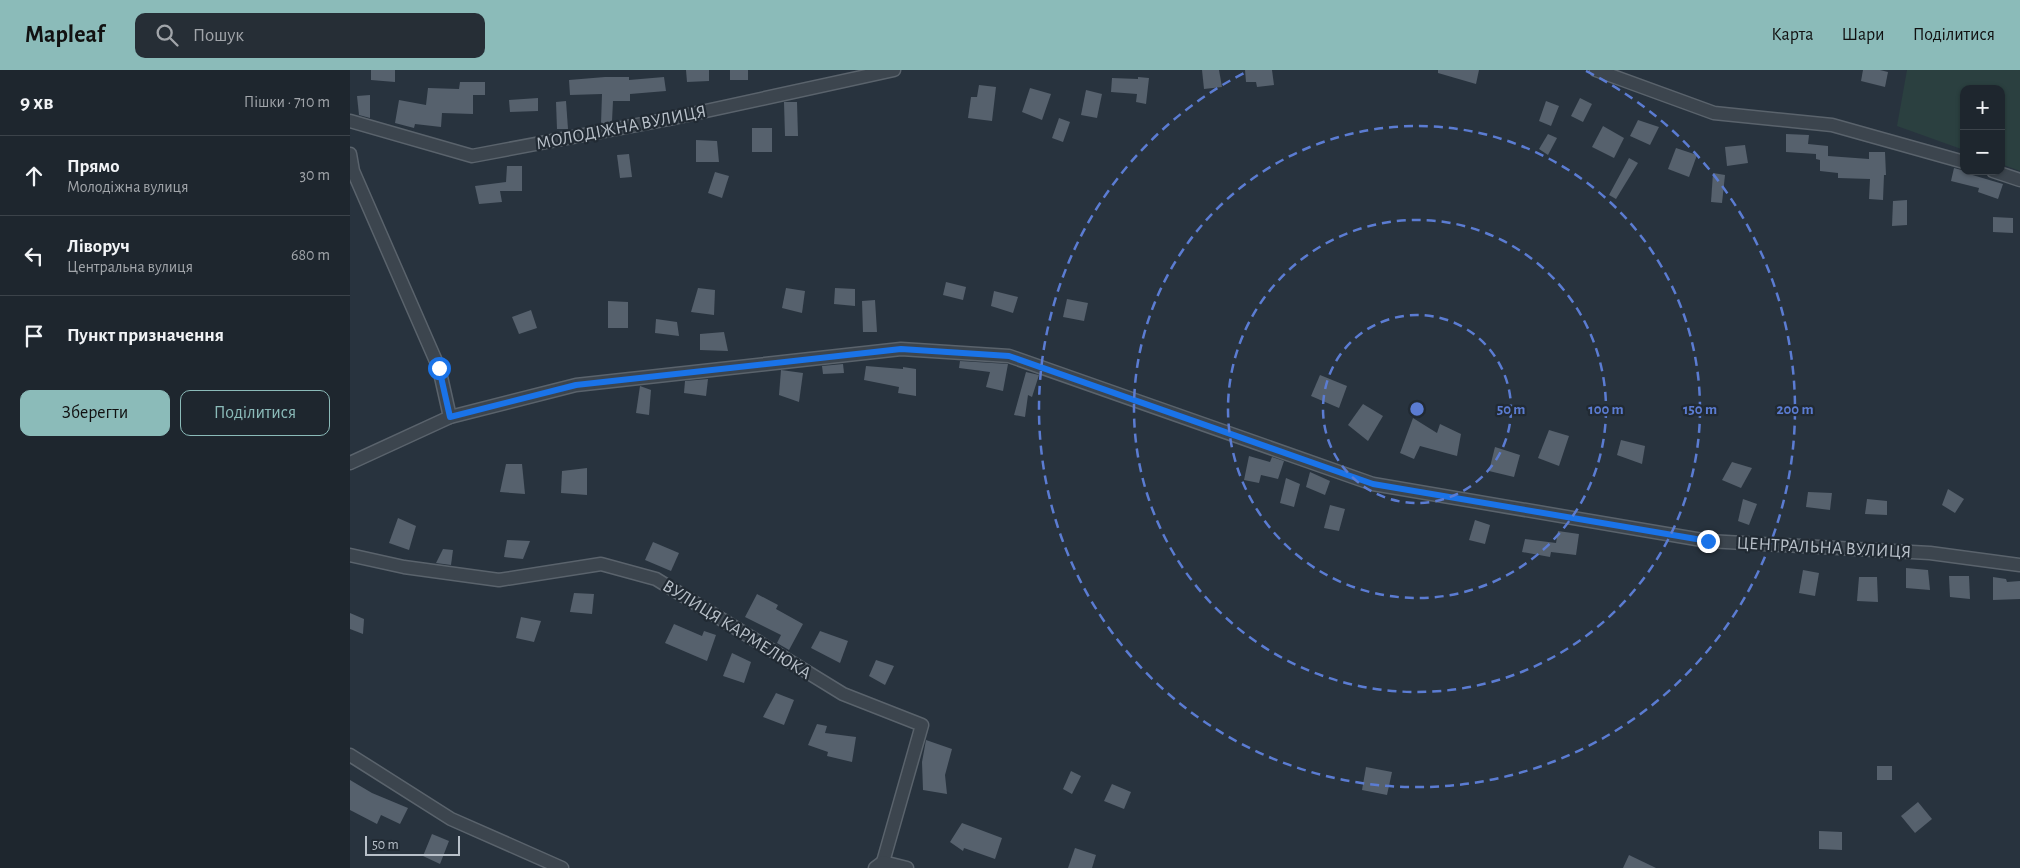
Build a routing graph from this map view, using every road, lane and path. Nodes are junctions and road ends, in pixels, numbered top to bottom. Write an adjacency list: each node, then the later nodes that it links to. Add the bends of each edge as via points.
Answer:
1 (894, 70): 3 (street, МОЛОДІЖНА ВУЛИЦЯ, via 669,119 472,156)
2 (1596, 70): 5 (street, via 1714,112 1832,125)
3 (350, 121)
4 (350, 154): 8 (street, via 353,171 439,368)
5 (1960, 161)
6 (2005, 175): 7 (street)
7 (2020, 180)
8 (450, 417): 9 (street, ЦЕНТРАЛЬНА ВУЛИЦЯ); 11 (street, ЦЕНТРАЛЬНА ВУЛИЦЯ, via 576,385 901,349 1009,356 1373,484 1708,541 1930,553)
9 (350, 464)
10 (350, 555): 13 (street, ВУЛИЦЯ КАРМЕЛЮКА, via 404,567 499,580 601,564 656,579 843,694 922,725)
11 (2020, 565)
12 (350, 755): 14 (street, via 452,819)
13 (879, 865): 15 (street)
14 (562, 868)
15 (907, 868)

